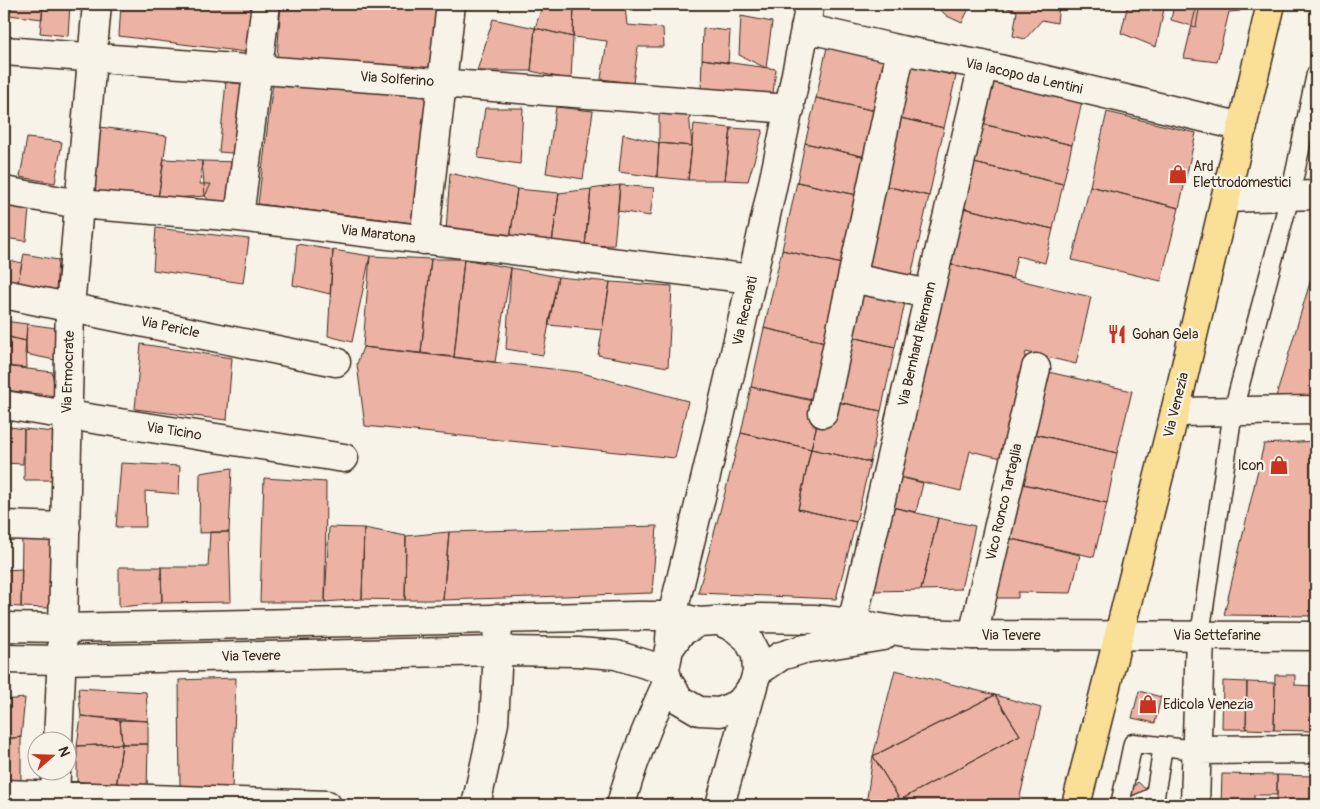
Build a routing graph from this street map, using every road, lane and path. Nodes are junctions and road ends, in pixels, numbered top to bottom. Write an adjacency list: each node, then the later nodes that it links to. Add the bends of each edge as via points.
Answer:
1 (98, 4): 8 (street, Via Ermocrate)
2 (266, 4): 10 (street)
3 (451, 4): 12 (street)
4 (1271, 4): 14 (main road, Via Venezia)
5 (808, 16): 6 (street, Via Iacopo da Lentini); 13 (street, Via Recanati)
6 (901, 50): 9 (street, Via Iacopo da Lentini); 22 (street)
7 (4, 51): 8 (street, Via Solferino)
8 (93, 57): 10 (street, Via Solferino); 19 (street, Via Ermocrate)
9 (984, 65): 14 (street, Via Iacopo da Lentini); 25 (street, Via Bernhard Riemann)
10 (259, 69): 12 (street, Via Solferino); 20 (street)
11 (1316, 74): 17 (lane)
12 (442, 82): 13 (street, Via Solferino); 21 (street)
13 (790, 109): 23 (street, Via Recanati)
14 (1242, 127): 18 (main road, Via Venezia)
15 (4, 192): 19 (street, Via Maratona)
16 (1316, 195): 17 (street)
17 (1290, 196): 18 (street); 31 (lane)
18 (1226, 198): 32 (main road, Via Venezia)
19 (78, 204): 20 (street, Via Maratona); 26 (street, Via Ermocrate)
20 (239, 217): 21 (street, Via Maratona)
21 (424, 240): 23 (street, Via Maratona)
22 (852, 278): 25 (street); 33 (street)
23 (752, 279): 38 (street, Via Recanati)
24 (4, 294): 26 (street, Via Pericle)
25 (929, 294): 43 (street, Via Bernhard Riemann)
26 (70, 307): 27 (street, Via Pericle); 34 (street, Via Ermocrate)
27 (336, 362)
28 (1036, 368): 44 (street, Vico Ronco Tartaglia)
29 (4, 405): 34 (street, Via Ticino)
30 (1316, 410): 31 (street)
31 (1233, 411): 32 (street); 46 (lane)
32 (1174, 412): 45 (main road, Via Venezia)
33 (823, 413)
34 (67, 414): 35 (street, Via Ticino); 37 (street, Via Ermocrate)
35 (344, 458)
36 (4, 525): 37 (street)
37 (66, 527): 42 (street, Via Ermocrate)
38 (672, 616): 39 (street); 40 (street); 51 (street, Via Recanati)
39 (497, 618): 42 (street); 48 (street)
40 (709, 622): 43 (street, Via Tevere, via 760,618 814,619); 51 (street, via 680,632); 52 (street, via 735,628 748,639 756,655)
41 (4, 627): 42 (street)
42 (63, 628): 50 (street, Via Ermocrate)
43 (852, 632): 44 (street, Via Tevere); 52 (street, via 780,656)
44 (973, 635): 45 (street, Via Tevere)
45 (1119, 635): 46 (street, Via Settefarine); 63 (main road, Via Venezia)
46 (1200, 635): 47 (street, Via Settefarine); 56 (street)
47 (1316, 636)
48 (498, 651): 50 (street, Via Tevere); 51 (street, Via Tevere, via 616,655); 60 (street, via 494,723)
49 (4, 659): 50 (street, Via Tevere)
50 (61, 660): 53 (street, Via Ermocrate)
51 (667, 667): 52 (street, via 680,700 699,711 720,712 740,703); 61 (street)
52 (755, 679): 62 (street)
53 (58, 732)
54 (1163, 746): 56 (lane); 64 (lane, via 1133,743); 65 (lane, via 1155,796)
55 (1316, 749): 56 (street)
56 (1197, 750): 66 (street)
57 (56, 791): 58 (street); 59 (street)
58 (4, 794)
59 (327, 805)
60 (476, 805)
61 (621, 805)
62 (720, 805)
63 (1076, 805)
64 (1120, 805)
65 (1136, 805)
66 (1196, 805)

